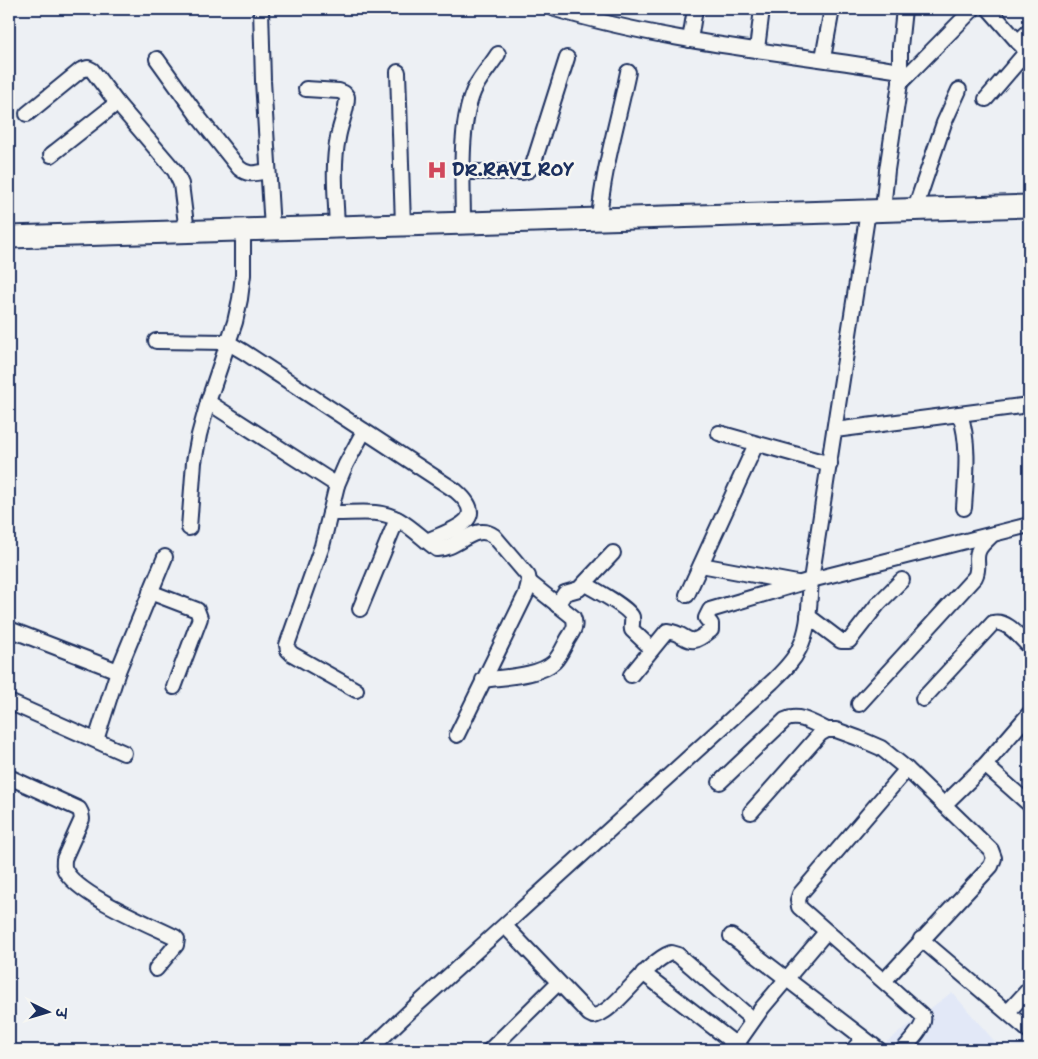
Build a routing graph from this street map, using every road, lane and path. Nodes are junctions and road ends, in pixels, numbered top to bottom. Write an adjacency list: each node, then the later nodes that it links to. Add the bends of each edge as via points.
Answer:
1 (261, 9): 26 (street)
2 (555, 9): 10 (street)
3 (695, 9): 10 (street)
4 (762, 9): 11 (street)
5 (832, 9): 15 (street)
6 (904, 9): 19 (street)
7 (973, 9): 19 (street)
8 (990, 9): 12 (street)
9 (1029, 31): 12 (street)
10 (690, 40): 11 (street)
11 (757, 49): 15 (street)
12 (1025, 49): 22 (street)
13 (498, 54): 27 (street, via 476,87 468,110)
14 (567, 58): 27 (street, via 534,165 522,172)
15 (823, 58): 19 (street)
16 (157, 59): 26 (street, via 239,168 250,174)
17 (398, 72): 33 (street)
18 (628, 72): 31 (street, via 604,176)
19 (900, 77): 30 (street, via 887,170)
20 (306, 89): 34 (street, via 339,91 347,97 335,161)
21 (958, 90): 29 (street)
22 (986, 99)
23 (117, 103): 24 (street, via 92,70 84,68); 25 (street); 37 (street, via 175,171 182,184)
24 (27, 114)
25 (50, 156)
26 (267, 172): 35 (street)
27 (463, 172): 32 (street)
28 (1029, 206): 29 (main road)
29 (915, 209): 30 (main road)
30 (876, 211): 31 (main road); 44 (street)
31 (599, 219): 32 (main road)
32 (464, 223): 33 (main road)
33 (403, 225): 34 (main road)
34 (337, 227): 35 (main road)
35 (272, 229): 36 (main road)
36 (243, 230): 37 (main road); 40 (street, via 240,299)
37 (187, 232): 38 (main road)
38 (9, 238)
39 (156, 340): 40 (street)
40 (227, 342): 41 (street); 45 (street)
41 (208, 402): 49 (street); 54 (street, via 194,462)
42 (1029, 404): 43 (street)
43 (960, 414): 44 (street); 50 (street, via 967,455)
44 (835, 430): 48 (street)
45 (364, 431): 49 (street); 56 (street, via 466,500 470,508 469,517 463,524)
46 (719, 433): 47 (street)
47 (756, 444): 48 (street); 59 (street)
48 (830, 464): 62 (street)
49 (336, 485): 51 (street)
50 (964, 508)
51 (330, 513): 52 (street, via 367,512); 76 (street, via 310,583 287,644 292,654)
52 (397, 519): 56 (street); 67 (street)
53 (1029, 524): 55 (street)
54 (189, 528)
55 (993, 535): 62 (street); 79 (street, via 979,548 975,577)
56 (427, 540): 61 (street, via 437,549 442,549 477,532 488,533 528,576)
57 (612, 552): 63 (street)
58 (165, 557): 64 (street)
59 (701, 565): 62 (street); 65 (street)
60 (902, 580): 68 (street, via 849,641 841,641)
61 (529, 582): 66 (street); 74 (street)
62 (806, 582): 68 (street); 71 (street, via 710,610 706,618 711,630 699,640 692,641 667,631)
63 (585, 584): 66 (street, via 565,592); 71 (street, via 629,613 632,630)
64 (150, 592): 72 (street); 75 (street, via 199,613 200,618)
65 (687, 595)
66 (557, 605): 74 (street, via 575,622 556,660 548,668 534,672)
67 (360, 609)
68 (808, 616): 92 (street, via 799,650 787,667)
69 (9, 629): 72 (street)
70 (1029, 646): 77 (street, via 1004,624 999,621 993,623)
71 (652, 649): 73 (street)
72 (118, 671): 83 (street)
73 (631, 675)
74 (483, 680): 82 (street)
75 (174, 687)
76 (356, 690)
77 (923, 700)
78 (9, 702): 83 (street)
79 (860, 704)
80 (1028, 720): 85 (street)
81 (827, 730): 86 (street, via 836,730 881,748); 88 (street, via 799,718 784,720); 91 (street)
82 (458, 735)
83 (96, 740): 84 (street)
84 (124, 753)
85 (984, 765): 89 (street); 90 (street)
86 (907, 769): 90 (street); 93 (street, via 800,894 798,907)
87 (9, 777): 96 (street, via 79,809 82,819 64,858 65,871 87,892 177,939 176,945)
88 (720, 782)
89 (1029, 804)
90 (944, 805): 95 (street, via 992,850 994,858 991,866)
91 (751, 812)
92 (505, 926): 100 (street); 107 (street)
93 (826, 932): 98 (street); 99 (street)
94 (731, 936): 98 (street)
95 (921, 939): 99 (street); 102 (street)
96 (156, 969)
97 (643, 973): 100 (street, via 599,1016 589,1014); 103 (street, via 671,952); 106 (street)
98 (787, 978): 103 (street); 105 (street)
99 (884, 981): 111 (street, via 924,1018)
100 (558, 983): 108 (street)
101 (1029, 989): 102 (street)
102 (1008, 1012): 104 (street)
103 (753, 1020): 106 (street)
104 (1029, 1031)
105 (863, 1039): 109 (street); 110 (street)
106 (740, 1048)
107 (369, 1050)
108 (490, 1050)
109 (852, 1050)
110 (879, 1050)
111 (903, 1050)

